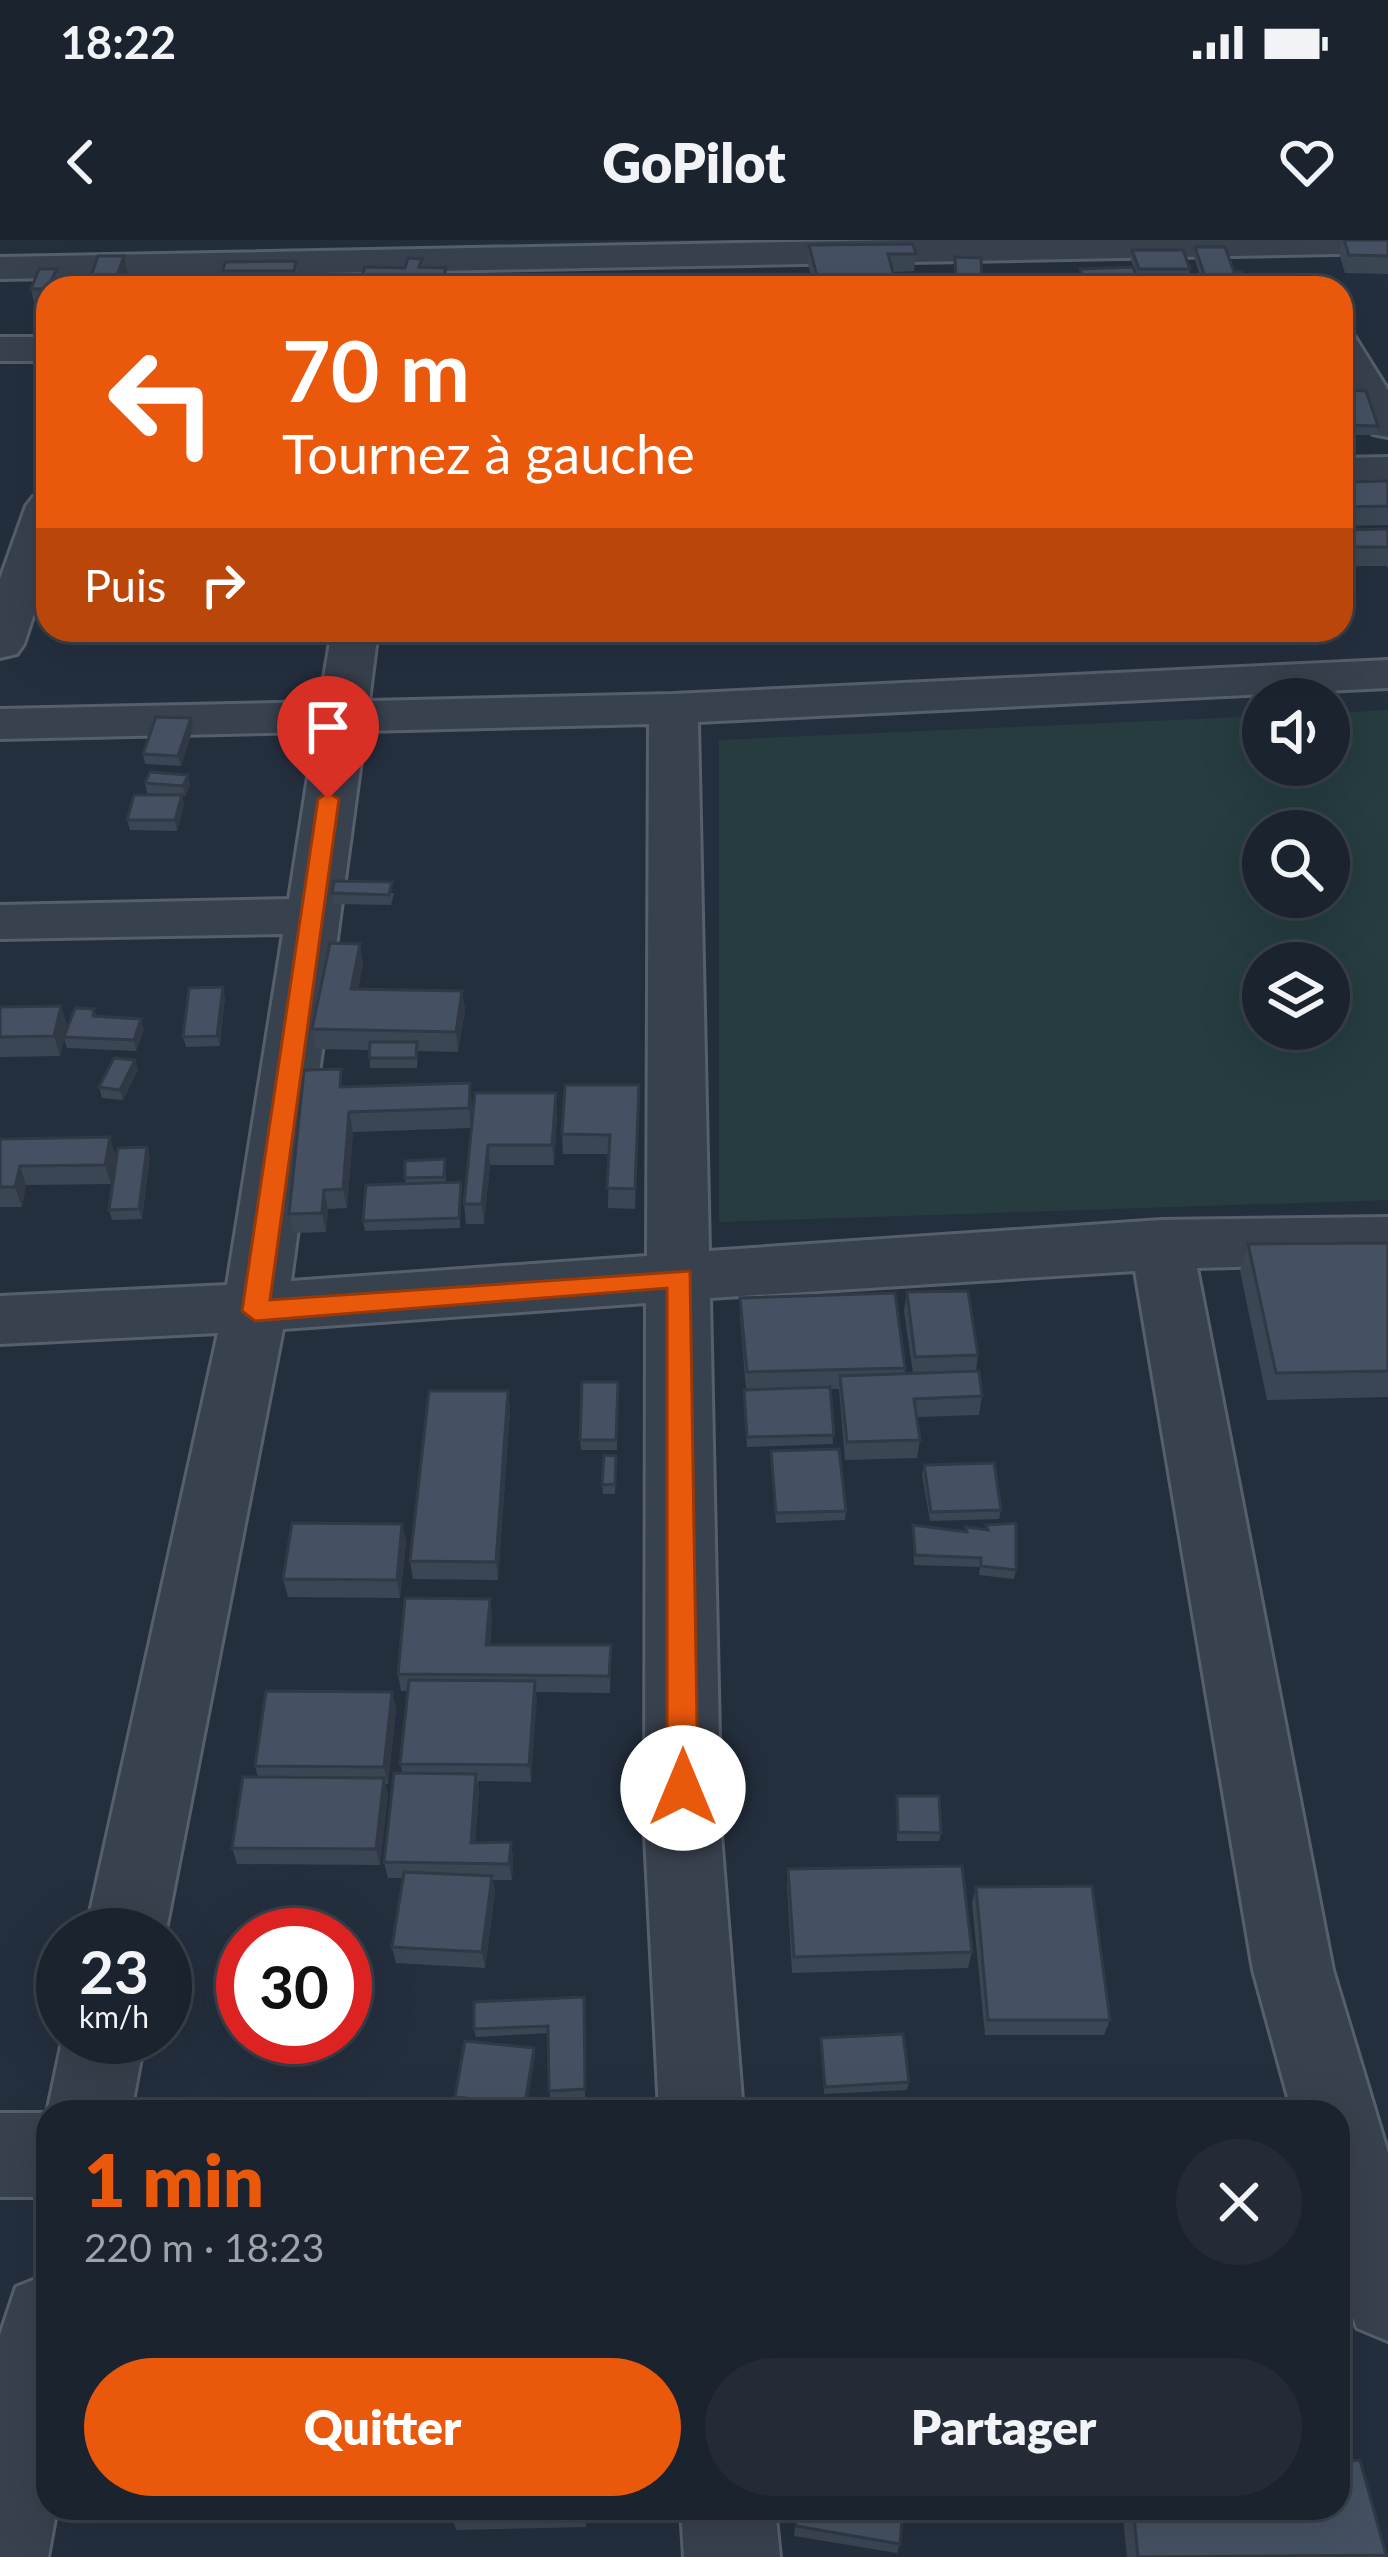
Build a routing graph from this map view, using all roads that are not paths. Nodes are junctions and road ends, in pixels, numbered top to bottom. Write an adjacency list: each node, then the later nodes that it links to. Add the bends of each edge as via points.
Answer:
1 (1288, 242): 2 (street); 3 (street); 9 (street)
2 (1388, 242)
3 (1048, 244): 4 (street); 8 (street)
4 (780, 260): 5 (street)
5 (470, 262): 6 (street)
6 (184, 264): 7 (street)
7 (0, 268)
8 (1060, 276)
9 (1305, 276)
10 (1353, 339): 13 (street)
11 (0, 349): 12 (street)
12 (36, 349)
13 (1388, 424)
14 (1388, 470): 15 (street)
15 (1353, 471)
16 (36, 493): 17 (street)
17 (0, 494)
18 (36, 540): 20 (street)
19 (353, 642): 23 (street)
20 (0, 644)
21 (1388, 674): 22 (street)
22 (673, 709): 23 (street); 29 (street)
23 (339, 721): 24 (street); 25 (street)
24 (0, 724)
25 (312, 916): 26 (street); 30 (street)
26 (0, 922)
27 (1388, 1240): 28 (street)
28 (1161, 1243): 29 (street); 36 (street, via 1293,1970)
29 (680, 1277): 30 (street); 35 (street, via 683,1834)
30 (255, 1311): 31 (street); 32 (street)
31 (0, 1320)
32 (131, 1908)
33 (99, 2064): 34 (street)
34 (91, 2100)
35 (700, 2100)
36 (1331, 2100)
37 (0, 2155): 38 (street)
38 (36, 2156)
39 (1350, 2170): 40 (street)
40 (1388, 2297)
41 (36, 2378): 43 (street)
42 (729, 2520): 44 (street)
43 (0, 2557)
44 (732, 2557)

